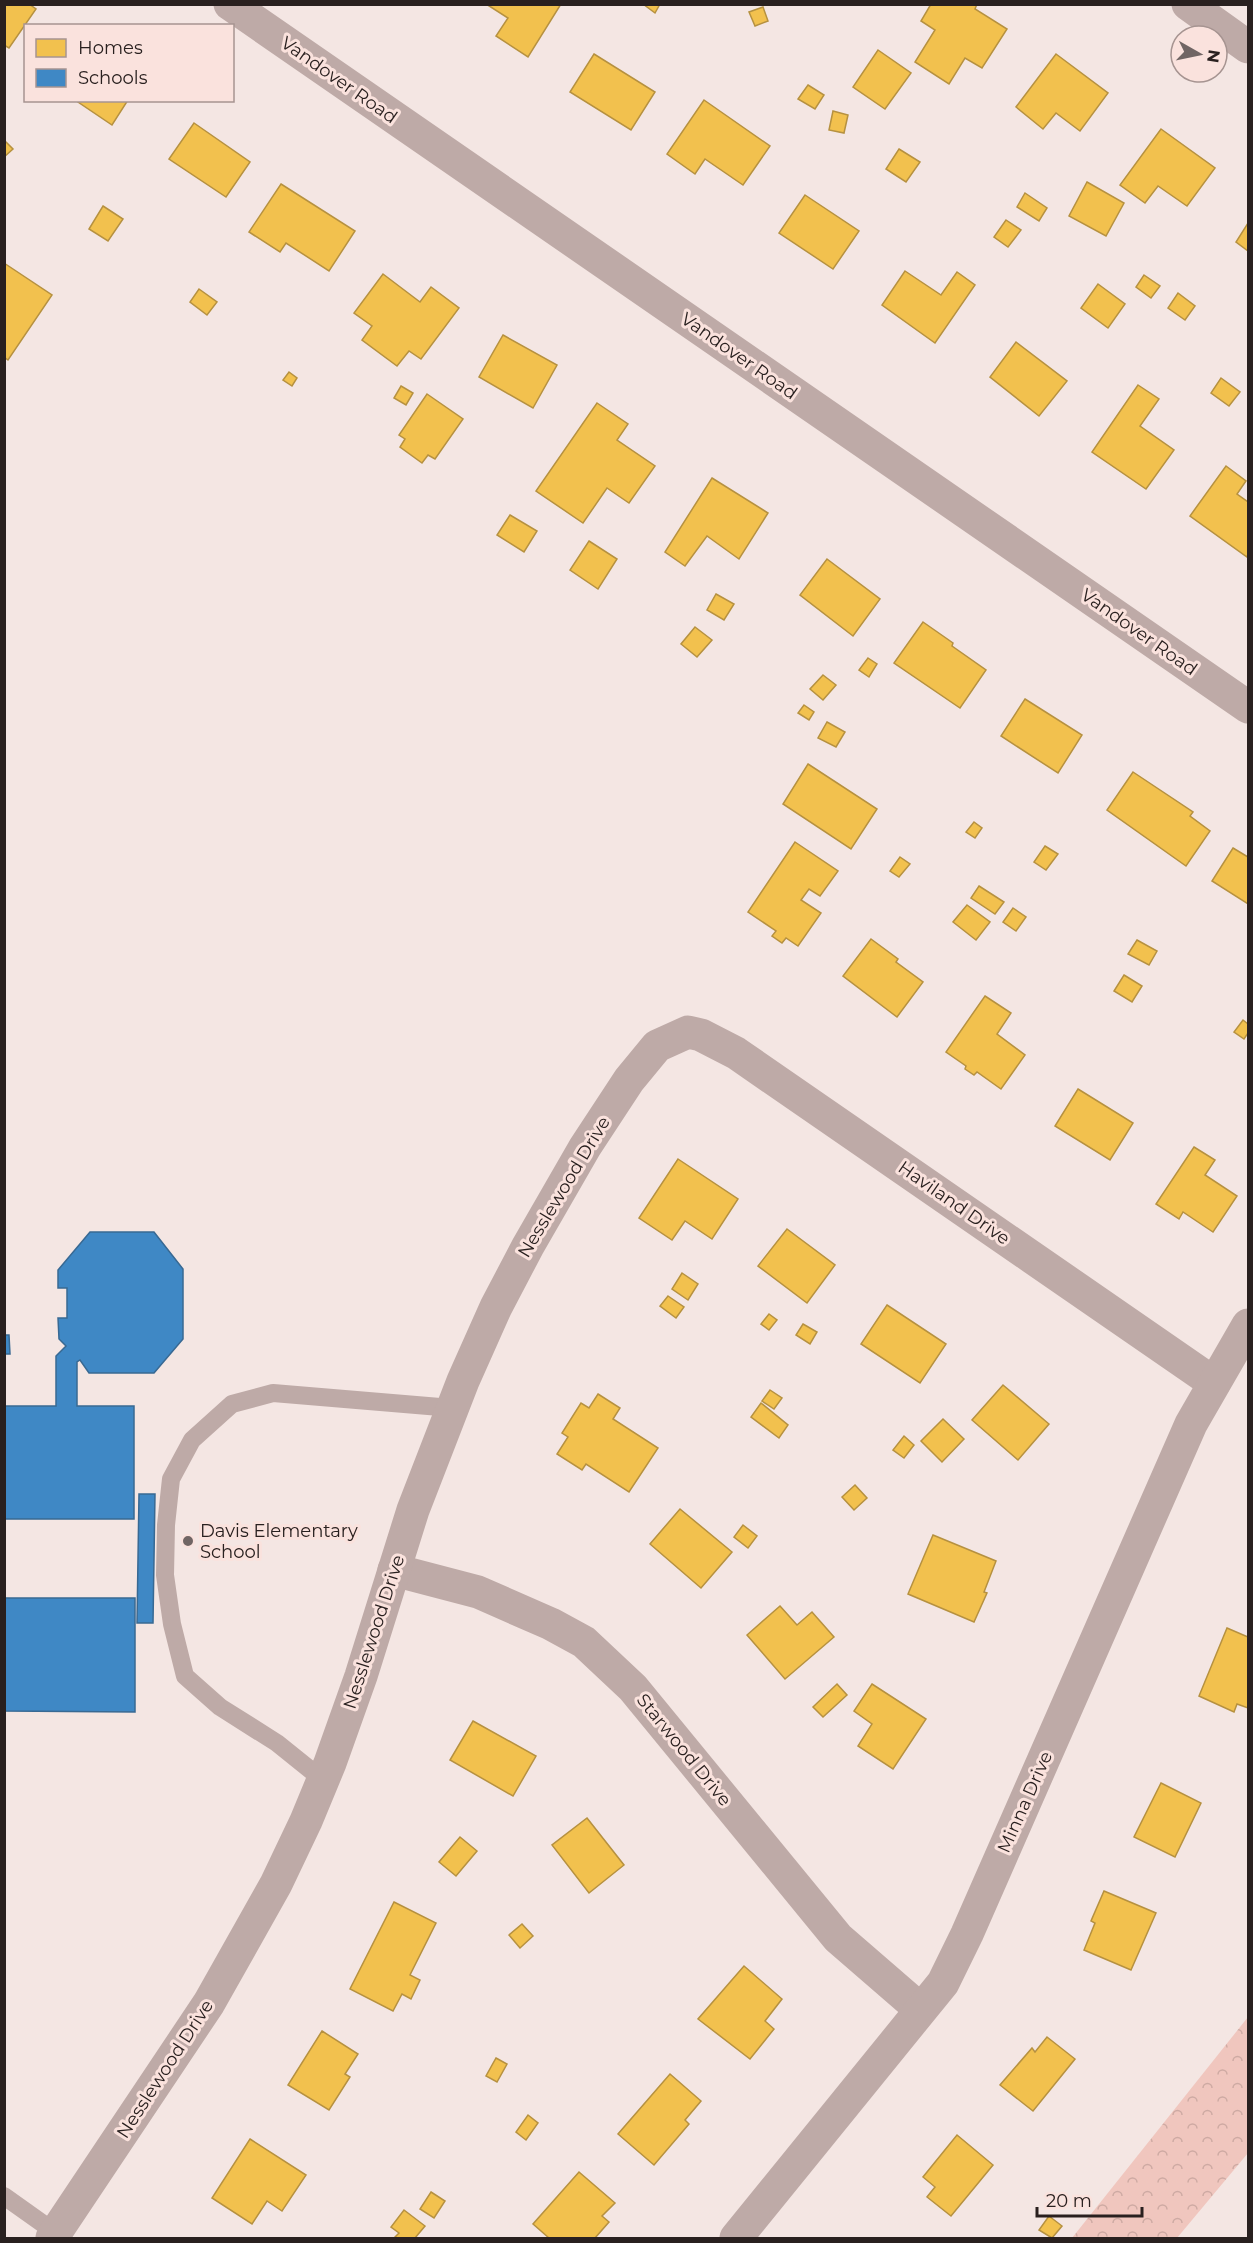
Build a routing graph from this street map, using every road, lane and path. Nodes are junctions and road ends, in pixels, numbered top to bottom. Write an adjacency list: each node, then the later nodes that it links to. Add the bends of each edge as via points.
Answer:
1 (230, 4): 4 (street, Vandover Road)
2 (1188, 4): 3 (street)
3 (1248, 46)
4 (1248, 707)
5 (688, 1032): 7 (street, Haviland Drive, via 736,1053); 8 (street, Nesslewood Drive, via 657,1046 629,1080 585,1147 496,1307)
6 (1248, 1325): 7 (street, Minna Drive)
7 (1214, 1383): 11 (street, Minna Drive, via 1191,1424 967,1934 943,1983)
8 (452, 1408): 9 (street, Nesslewood Drive); 10 (lane, via 273,1393 232,1404 192,1440 171,1479 165,1575 185,1676 220,1707 277,1743)
9 (394, 1570): 10 (street, Nesslewood Drive); 11 (street, Starwood Drive, via 478,1592 584,1642 633,1688 838,1938)
10 (323, 1780): 13 (street, Nesslewood Drive, via 276,1884 209,2003)
11 (920, 2009): 14 (street, Minna Drive)
12 (4, 2196): 13 (lane)
13 (54, 2236)
14 (736, 2238)

